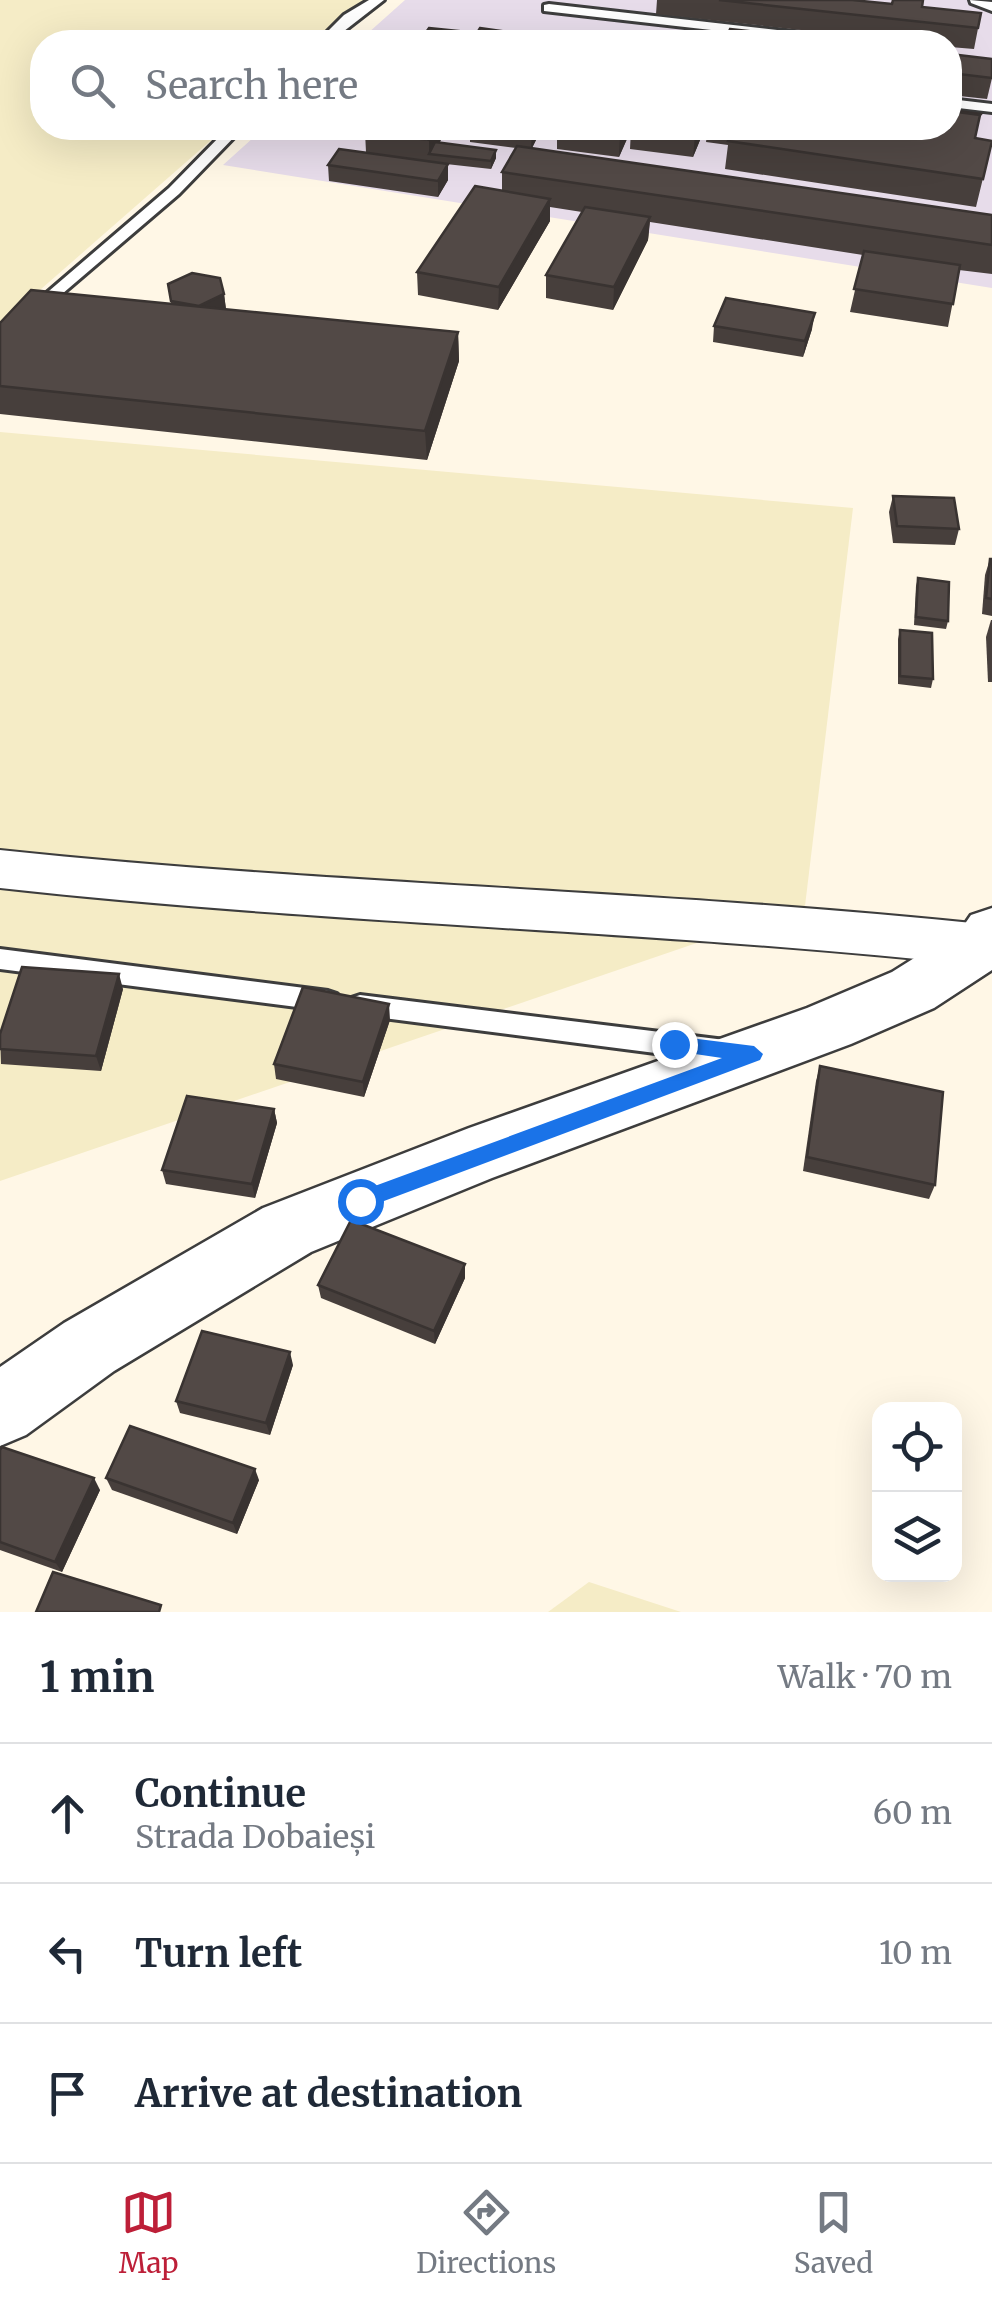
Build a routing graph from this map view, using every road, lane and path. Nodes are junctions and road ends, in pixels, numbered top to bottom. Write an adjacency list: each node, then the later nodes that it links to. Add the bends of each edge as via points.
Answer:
1 (378, 0): 5 (lane)
2 (976, 0): 3 (lane)
3 (992, 7)
4 (549, 8): 6 (lane)
5 (336, 30)
6 (742, 30)
7 (962, 104): 8 (lane)
8 (992, 108)
9 (224, 140): 10 (lane)
10 (0, 342)
11 (0, 869): 12 (street, via 118,884)
12 (989, 941): 14 (street, via 913,990)
13 (0, 960): 14 (lane)
14 (754, 1054): 15 (street, via 287,1230 89,1346)
15 (0, 1410)

